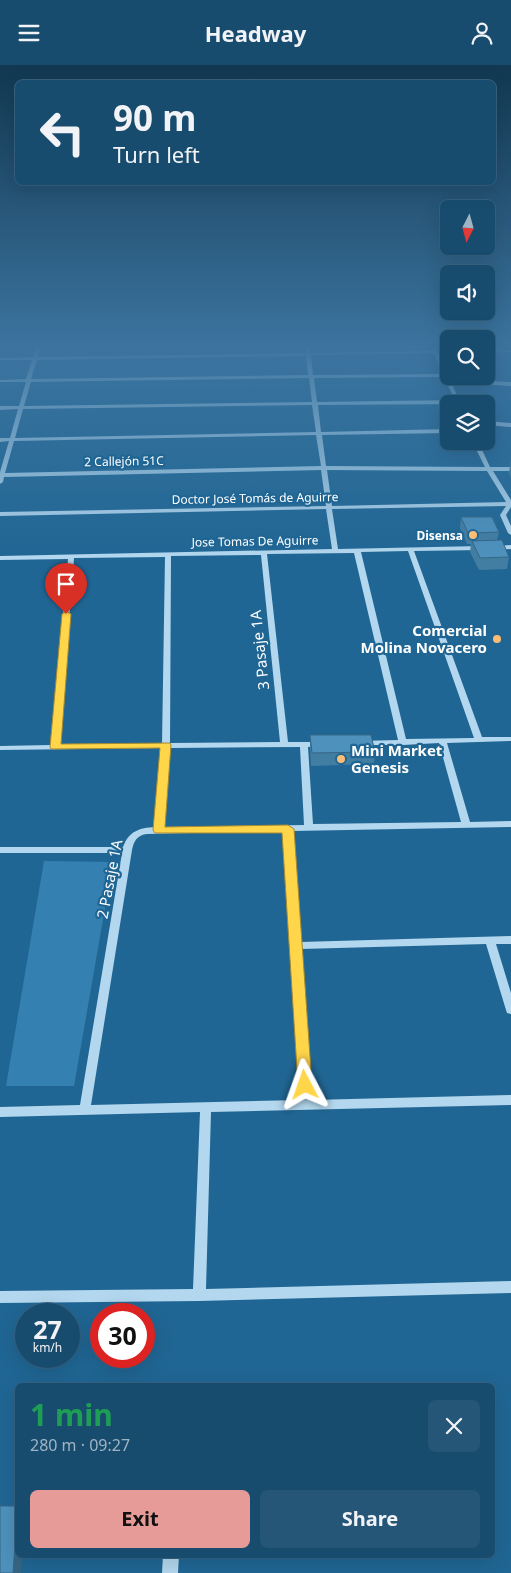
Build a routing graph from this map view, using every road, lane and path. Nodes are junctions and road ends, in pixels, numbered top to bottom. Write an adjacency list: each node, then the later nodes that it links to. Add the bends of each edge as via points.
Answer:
1 (18, 417): 8 (street)
2 (316, 417): 6 (street)
3 (495, 424): 4 (street)
4 (511, 425)
5 (440, 431): 6 (street)
6 (319, 433): 8 (street); 11 (street)
7 (0, 440): 8 (street)
8 (12, 440): 13 (street)
9 (480, 450): 10 (street)
10 (488, 468): 11 (street, 2 Callejón 51C); 12 (street, 2 Callejón 51C); 15 (street)
11 (323, 469): 13 (street, 2 Callejón 51C); 16 (street)
12 (511, 469)
13 (1, 475): 14 (street)
14 (0, 482)
15 (511, 505): 16 (street, Doctor José Tomás de Aguirre); 18 (street, via 503,515)
16 (329, 508): 17 (street, Doctor José Tomás de Aguirre); 22 (street)
17 (0, 514)
18 (511, 533)
19 (511, 547): 20 (street, Jose Tomas De Aguirre)
20 (410, 549): 21 (street, Jose Tomas De Aguirre); 28 (street)
21 (357, 550): 22 (street, Jose Tomas De Aguirre); 32 (street)
22 (335, 551): 23 (street, Jose Tomas De Aguirre)
23 (264, 552): 24 (street, Jose Tomas De Aguirre); 33 (street, 3 Pasaje 1A)
24 (168, 555): 25 (street, Jose Tomas De Aguirre); 35 (street)
25 (71, 557): 26 (street, Jose Tomas De Aguirre); 36 (street)
26 (0, 558)
27 (511, 739): 28 (street)
28 (479, 740): 29 (street)
29 (443, 742): 32 (street); 39 (street)
30 (334, 743): 34 (street)
31 (353, 743): 32 (street)
32 (403, 743)
33 (284, 744): 34 (street); 35 (street)
34 (304, 744): 40 (street)
35 (166, 745): 36 (street); 42 (street)
36 (55, 747): 37 (street)
37 (0, 748)
38 (511, 824): 39 (street)
39 (466, 825): 40 (street)
40 (309, 828): 41 (street)
41 (288, 829): 42 (street); 47 (street)
42 (159, 830): 44 (street, 2 Pasaje 1A, via 133,834)
43 (0, 850): 44 (street)
44 (127, 850): 52 (street, 2 Pasaje 1A)
45 (490, 940): 46 (street); 47 (street); 48 (street)
46 (511, 940)
47 (296, 946): 50 (street)
48 (511, 1010)
49 (511, 1099): 50 (street)
50 (306, 1105): 51 (street)
51 (206, 1107): 52 (street); 55 (street)
52 (84, 1110): 53 (street)
53 (0, 1112)
54 (511, 1287): 55 (street)
55 (199, 1295): 56 (street)
56 (0, 1297)
57 (171, 1558): 58 (street)
58 (170, 1573)

